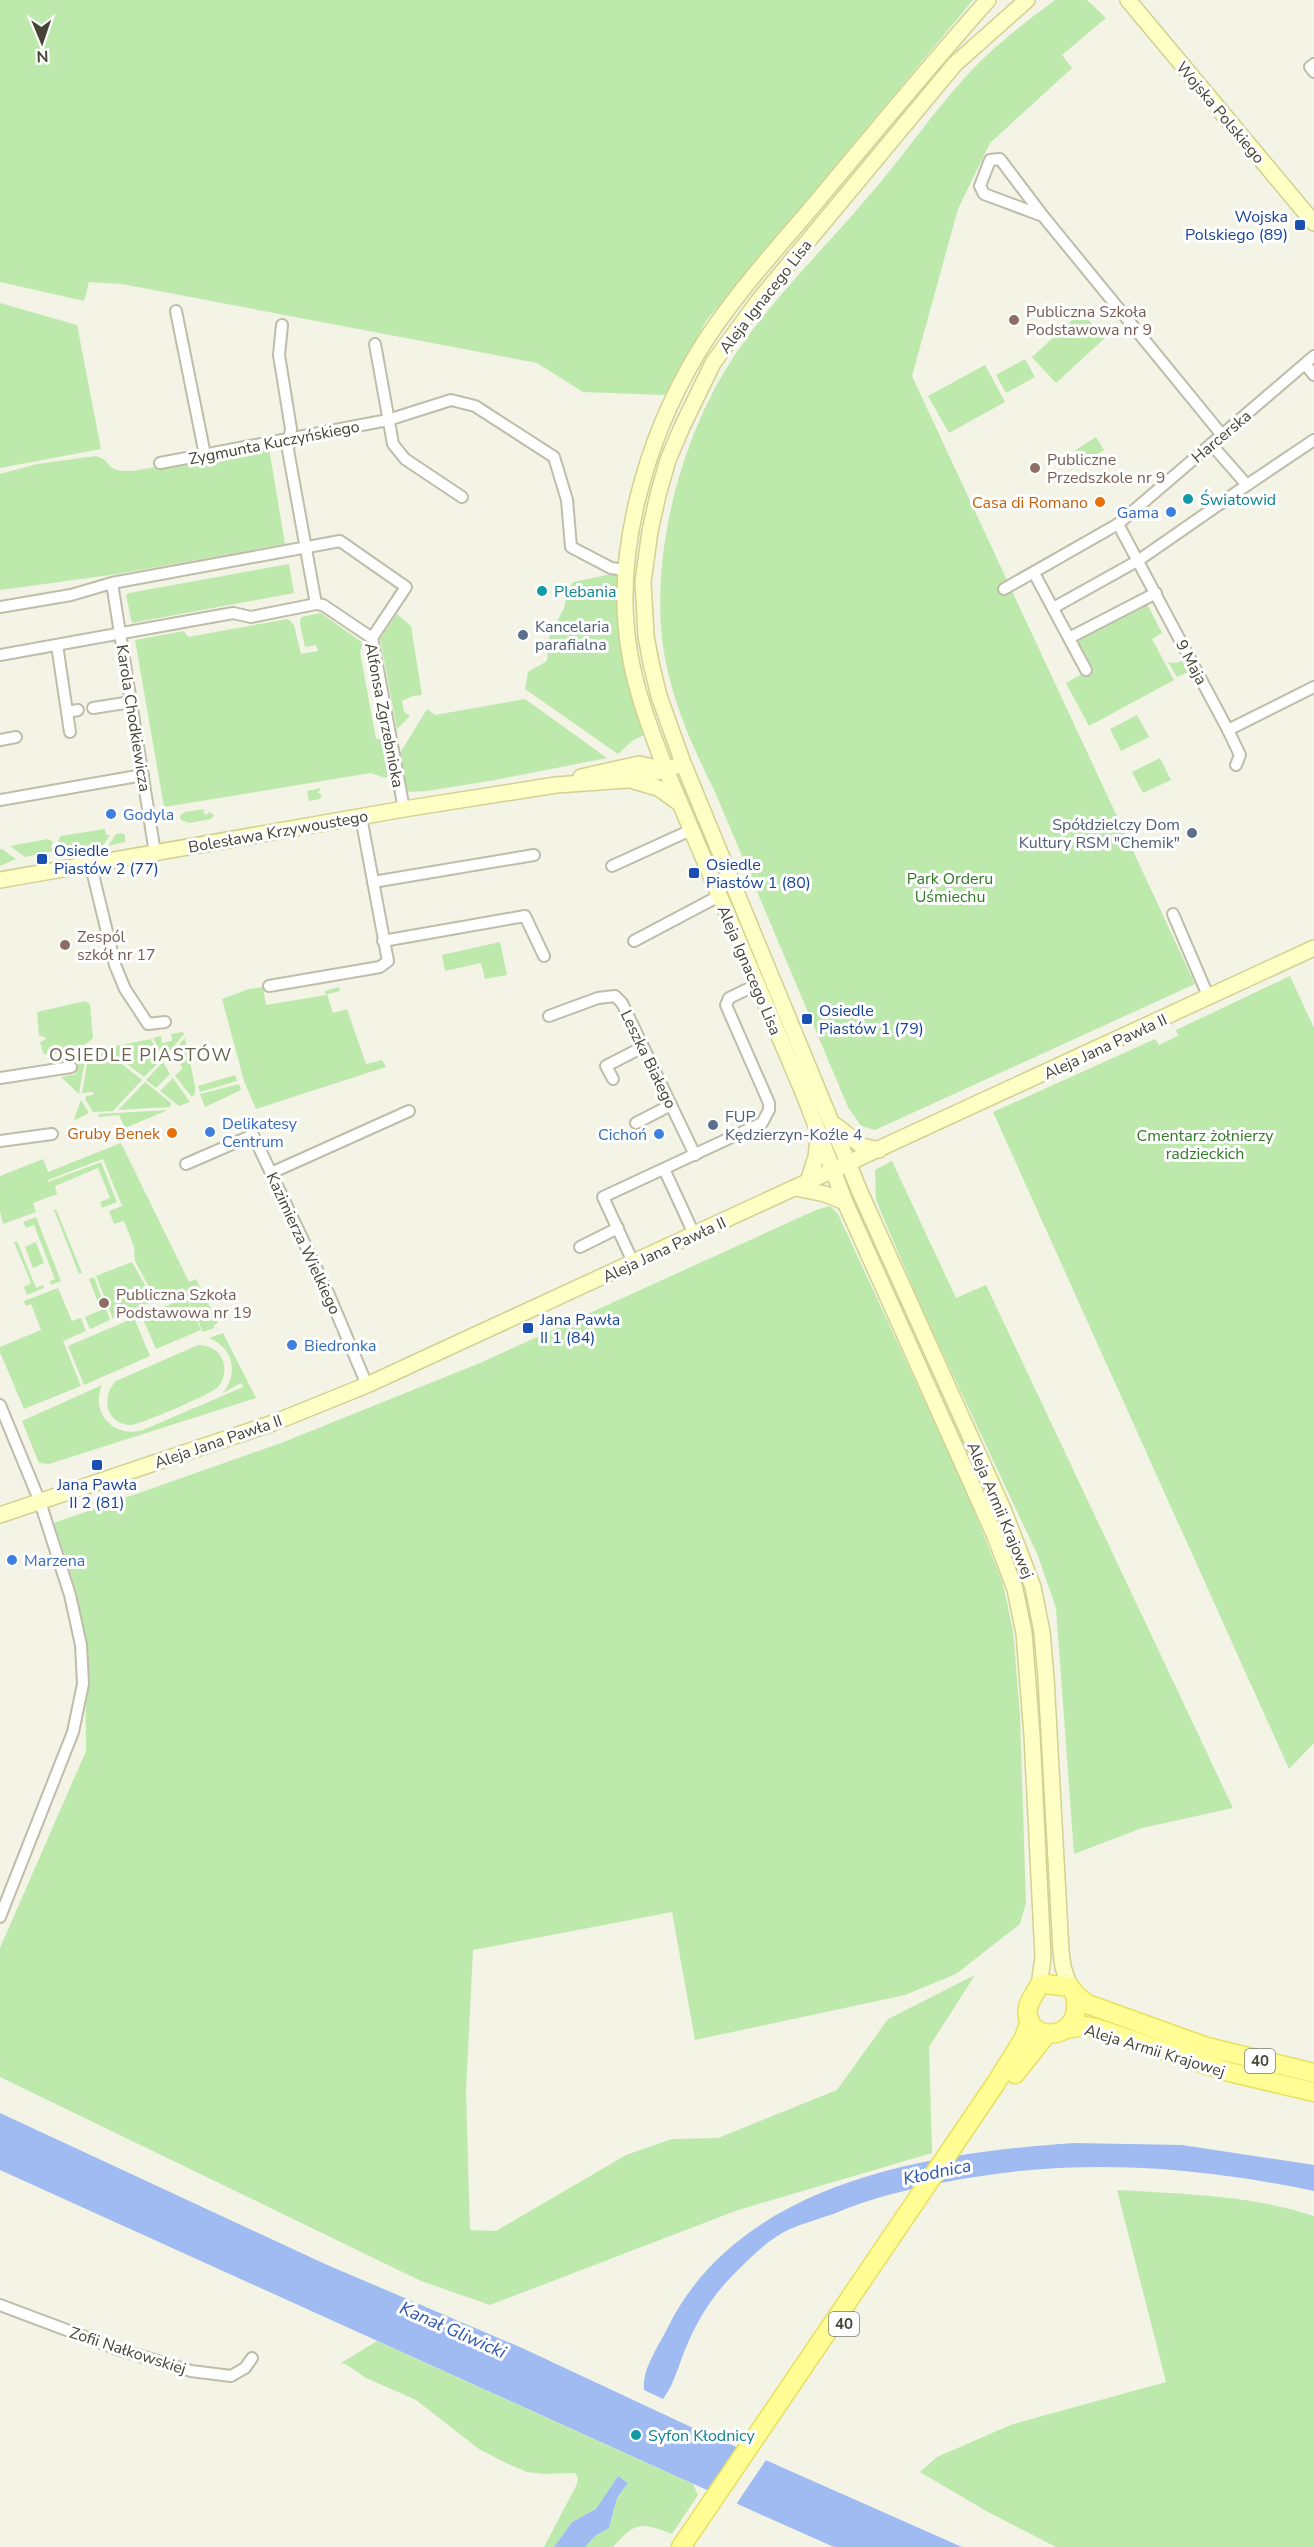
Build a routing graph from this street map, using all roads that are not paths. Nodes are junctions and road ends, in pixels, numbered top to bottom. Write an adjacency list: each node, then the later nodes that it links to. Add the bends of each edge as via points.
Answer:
1 (988, 0): 26 (street, Aleja Ignacego Lisa, via 751,280 698,354 650,455)
2 (1027, 0): 48 (street, Aleja Ignacego Lisa, via 955,64 759,300 713,363 682,427 658,495 643,582 651,663)
3 (1128, 0): 7 (street, Wojska Polskiego)
4 (1314, 64): 5 (street, via 1310,67)
5 (1314, 72)
6 (1042, 216): 6 (street, via 984,194 980,186 990,160 1000,159); 15 (street)
7 (1314, 223)
8 (176, 311): 19 (street)
9 (282, 325): 16 (street, via 279,356 291,429)
10 (375, 344): 14 (street)
11 (1314, 356): 12 (street, Harcerska)
12 (1305, 364): 13 (street); 15 (street, Harcerska)
13 (1314, 375)
14 (388, 420): 16 (street, Zygmunta Kuczyńskiego); 22 (street, via 393,444 405,459); 26 (street, Zygmunta Kuczyńskiego, via 451,400 475,406 554,457 567,500 571,547 611,568)
15 (1222, 435): 18 (street, Harcerska)
16 (289, 439): 19 (street, Zygmunta Kuczyńskiego); 24 (street)
17 (1314, 440): 21 (street)
18 (1211, 444): 21 (street); 23 (street, Harcerska)
19 (205, 455): 20 (street, Zygmunta Kuczyńskiego)
20 (160, 463)
21 (1247, 485): 25 (street)
22 (462, 497)
23 (1118, 524): 25 (street, 9 Maja); 27 (street, Harcerska)
24 (305, 548): 28 (street); 31 (street); 35 (street, via 340,541 406,587)
25 (1139, 560): 30 (street, 9 Maja); 33 (street)
26 (626, 570): 46 (street, Aleja Ignacego Lisa, via 629,649)
27 (1034, 573): 29 (street, Harcerska); 33 (street)
28 (112, 583): 32 (street); 34 (street, Karola Chodkiewicza)
29 (1004, 589)
30 (1156, 593): 36 (street); 43 (street, 9 Maja)
31 (316, 604): 34 (street, via 251,617 233,613); 35 (street, Alfonsa Zgrzebnioka)
32 (0, 607)
33 (1053, 608): 36 (street)
34 (120, 634): 37 (street); 41 (street, Karola Chodkiewicza)
35 (372, 638): 57 (street, Alfonsa Zgrzebnioka)
36 (1069, 638): 39 (street)
37 (57, 645): 38 (street); 44 (street, via 72,711)
38 (0, 655)
39 (1086, 670)
40 (1314, 687): 43 (street)
41 (131, 702): 42 (street); 52 (street, Karola Chodkiewicza)
42 (93, 708)
43 (1228, 730): 50 (street, 9 Maja, via 1240,755)
44 (70, 732)
45 (16, 737): 47 (street)
46 (653, 738): 49 (street); 51 (street, Aleja Ignacego Lisa)
47 (0, 740)
48 (683, 763): 51 (street); 84 (street, Aleja Ignacego Lisa)
49 (639, 764): 51 (street, Bolesława Krzywoustego); 54 (street, Bolesława Krzywoustego)
50 (1236, 765)
51 (666, 770): 53 (street, Bolesława Krzywoustego); 56 (street, Aleja Ignacego Lisa)
52 (143, 775): 55 (street); 60 (street, Karola Chodkiewicza)
53 (628, 780): 54 (street, Bolesława Krzywoustego); 56 (street, Bolesława Krzywoustego, via 658,788)
54 (556, 785): 57 (street, Bolesława Krzywoustego)
55 (0, 800)
56 (680, 803): 59 (street, Aleja Ignacego Lisa)
57 (404, 809): 58 (street, Bolesława Krzywoustego)
58 (361, 817): 60 (street, Bolesława Krzywoustego); 65 (street)
59 (691, 830): 63 (street); 66 (street, Aleja Ignacego Lisa)
60 (155, 853): 62 (street, Bolesława Krzywoustego)
61 (534, 855): 65 (street)
62 (91, 866): 64 (street, Bolesława Krzywoustego); 76 (street, via 115,965 125,989 148,1024)
63 (612, 866)
64 (0, 880)
65 (373, 882): 68 (street)
66 (719, 896): 69 (street); 72 (street, Aleja Ignacego Lisa)
67 (1173, 914): 74 (street)
68 (383, 940): 71 (street, via 525,916); 73 (street, via 388,961 380,967)
69 (634, 940)
70 (1314, 948): 74 (street, Aleja Jana Pawła II)
71 (544, 956)
72 (756, 985): 86 (street, Aleja Ignacego Lisa); 89 (street, via 729,998 726,1005 770,1110 762,1123)
73 (269, 986)
74 (1209, 998): 88 (street, Aleja Jana Pawła II)
75 (549, 1016): 77 (street, Leszka Białego, via 598,998 615,996)
76 (165, 1022)
77 (643, 1047): 80 (street, via 606,1066); 81 (street, Leszka Białego)
78 (71, 1067): 79 (street)
79 (0, 1078)
80 (612, 1079)
81 (671, 1105): 83 (street); 89 (street, Leszka Białego)
82 (409, 1111): 94 (street)
83 (636, 1123)
84 (833, 1124): 88 (street, via 862,1146); 91 (street, Aleja Ignacego Lisa)
85 (52, 1134): 87 (street)
86 (819, 1134): 93 (street, Aleja Ignacego Lisa); 95 (street, via 816,1157)
87 (0, 1142)
88 (879, 1150): 91 (street, Aleja Jana Pawła II); 96 (street, via 864,1171)
89 (695, 1155): 92 (street)
90 (186, 1164): 94 (street, Kazimierza Wielkiego, via 253,1135)
91 (849, 1164): 93 (street, Aleja Jana Pawła II); 96 (street, Aleja Armii Krajowej)
92 (664, 1169): 98 (street, via 603,1197); 99 (street)
93 (832, 1171): 95 (street, Aleja Jana Pawła II); 97 (street, Aleja Armii Krajowej)
94 (271, 1173): 102 (street, Kazimierza Wielkiego)
95 (802, 1185): 97 (street); 99 (street, Aleja Jana Pawła II)
96 (860, 1192): 108 (street, Aleja Armii Krajowej, via 1003,1509 1033,1587 1046,1678 1063,1967)
97 (845, 1202): 107 (street, Aleja Armii Krajowej, via 994,1534 1019,1605 1028,1678 1042,1935)
98 (618, 1228): 100 (street); 101 (street)
99 (694, 1234): 101 (street, Aleja Jana Pawła II)
100 (580, 1246)
101 (633, 1262): 102 (street, Aleja Jana Pawła II)
102 (367, 1385): 104 (street, Aleja Jana Pawła II, via 273,1423)
103 (0, 1405): 104 (street)
104 (40, 1502): 105 (street, Aleja Jana Pawła II); 106 (street, via 70,1595 81,1646 82,1684 72,1732)
105 (0, 1515)
106 (0, 1917)
107 (1039, 1986): 108 (main road, 40, via 1053,1984); 109 (main road, 40, via 1029,2006)
108 (1073, 1991): 110 (main road, via 1075,2014); 112 (main road, Aleja Armii Krajowej / 40, via 1087,2004 1207,2047)
109 (1030, 2021): 111 (main road); 114 (main road, 40)
110 (1066, 2029): 111 (main road, 40); 113 (main road, Aleja Armii Krajowej / 40, via 1096,2028 1229,2072)
111 (1047, 2034): 114 (main road, 40)
112 (1314, 2073)
113 (1314, 2092)
114 (980, 2114): 117 (main road, 40)
115 (0, 2305): 116 (street, Zofii Nałkowskiej, via 90,2340 191,2371 231,2376 245,2368)
116 (252, 2358)
117 (696, 2537): 118 (main road, 40)
118 (681, 2547)

